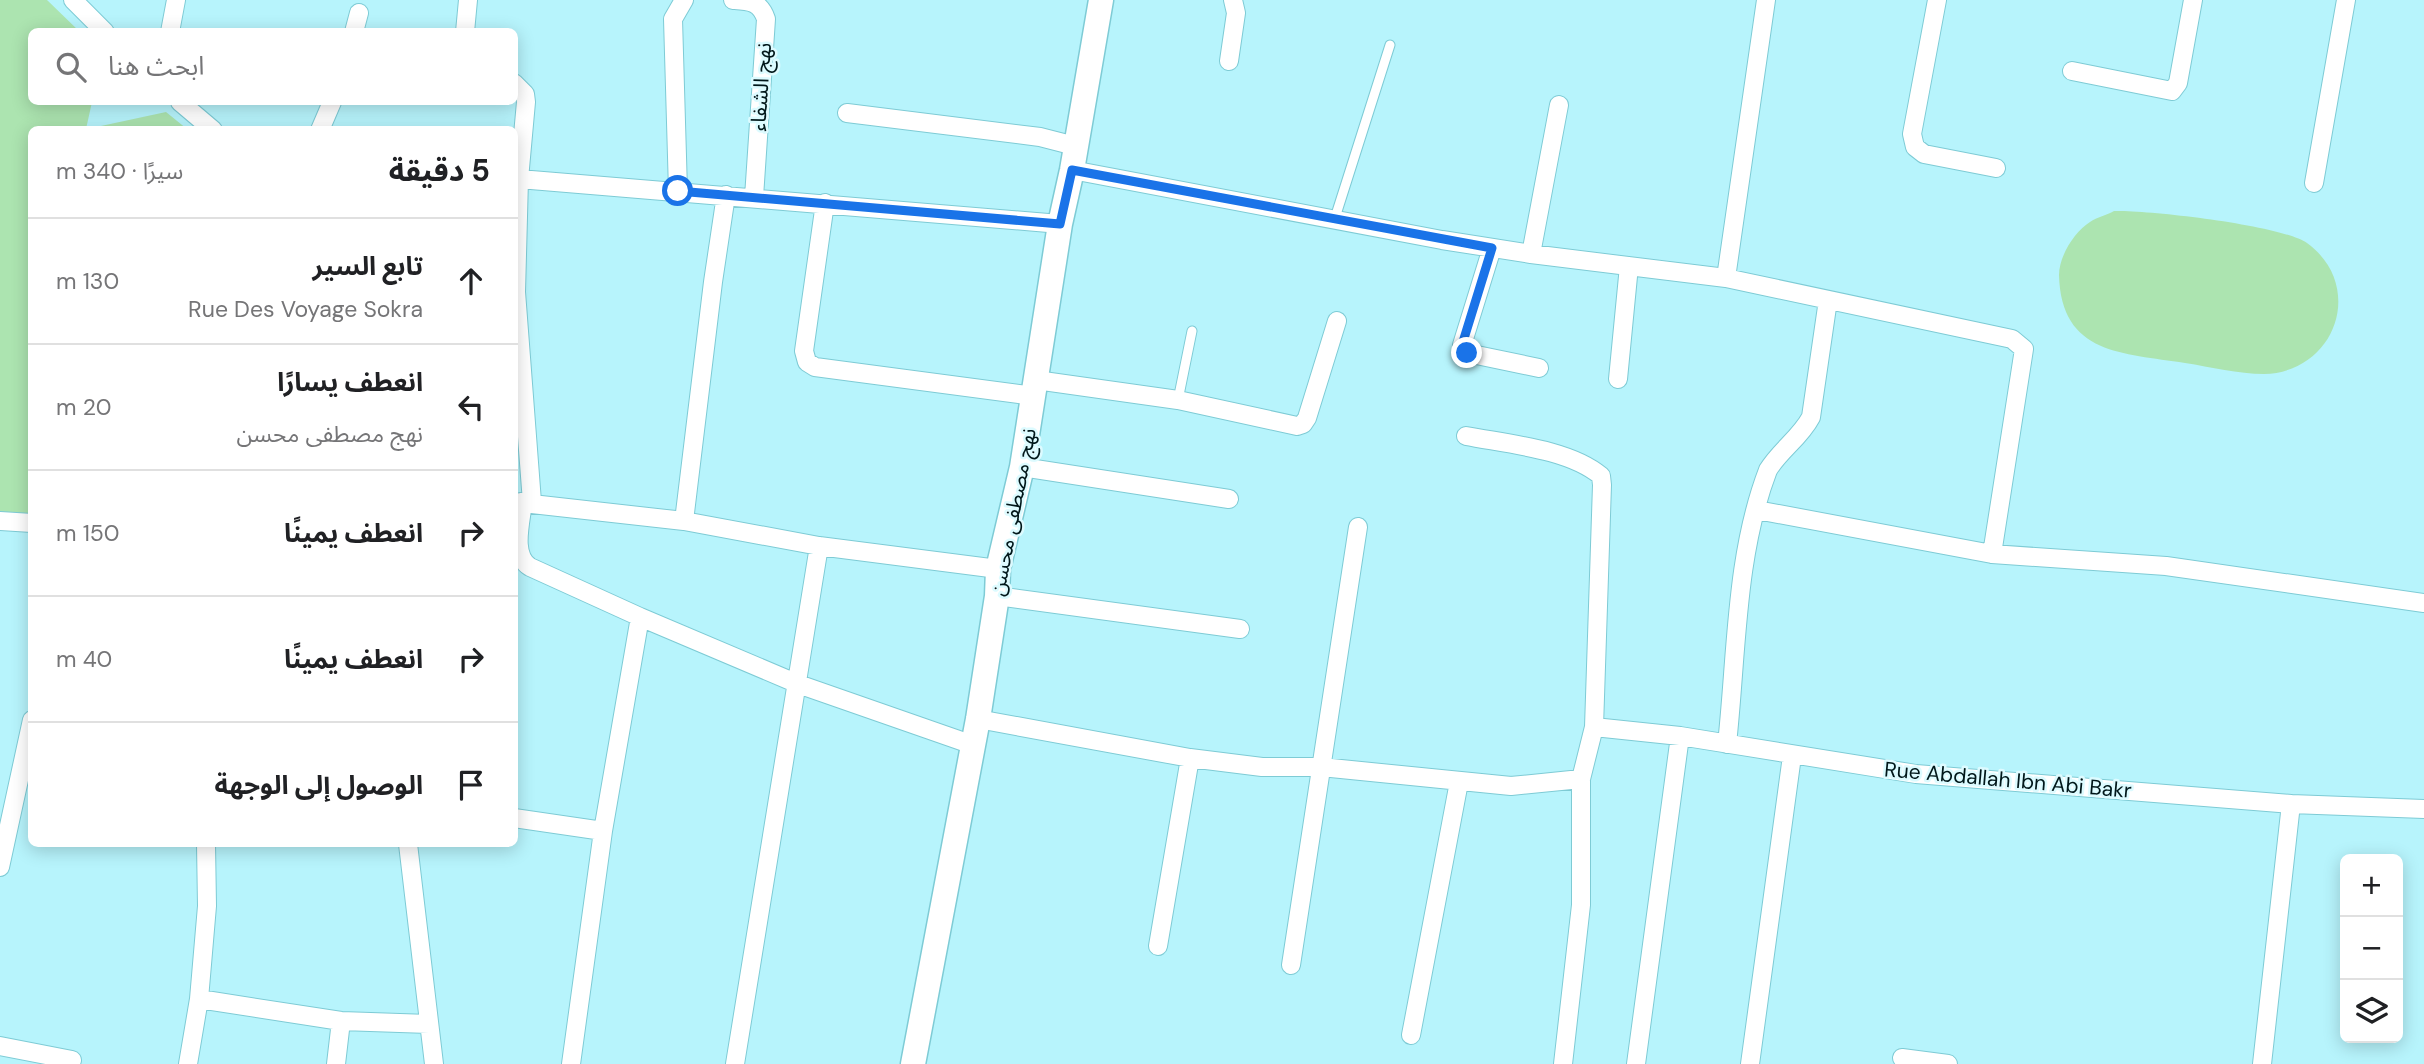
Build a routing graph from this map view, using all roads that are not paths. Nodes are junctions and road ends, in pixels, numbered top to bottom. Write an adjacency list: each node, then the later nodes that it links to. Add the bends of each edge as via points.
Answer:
1 (73, 0): 13 (street)
2 (176, 0): 14 (street)
3 (468, 0): 16 (street)
4 (684, 0): 31 (street, via 673,19)
5 (733, 0): 33 (street, نهج الشفاء, via 752,1 763,8 766,19)
6 (1101, 0): 27 (main road, نهج مصطفى محسن)
7 (1233, 0): 18 (street, via 1236,13)
8 (1766, 0): 41 (street)
9 (1937, 0): 28 (street, via 1912,134 1915,147 1924,154)
10 (2193, 0): 19 (street, via 2178,83 2172,90)
11 (2346, 0): 30 (street)
12 (359, 13): 15 (street)
13 (101, 28)
14 (171, 28)
15 (355, 28)
16 (465, 28)
17 (1390, 45): 35 (lane)
18 (1229, 61)
19 (2072, 71)
20 (518, 87): 29 (street, via 526,102)
21 (184, 105): 25 (street)
22 (331, 105): 26 (street)
23 (1559, 105): 39 (street)
24 (847, 113): 27 (street, via 1029,135)
25 (209, 126)
26 (322, 126)
27 (1074, 158): 35 (street); 36 (main road, نهج مصطفى محسن)
28 (1996, 168)
29 (519, 178): 31 (street); 37 (street)
30 (2314, 184)
31 (678, 191): 32 (street)
32 (726, 195): 33 (street); 56 (street)
33 (754, 197): 34 (street)
34 (825, 203): 36 (street); 48 (street, via 804,351 807,362 815,367)
35 (1334, 221): 38 (street)
36 (1060, 224): 48 (main road, نهج مصطفى محسن)
37 (518, 226)
38 (1492, 248): 39 (street); 45 (street, via 1463,350)
39 (1531, 254): 40 (street)
40 (1629, 266): 41 (street); 47 (street)
41 (1726, 278): 42 (street)
42 (1828, 300): 54 (street, via 1811,417 1773,462); 60 (street, via 2012,339 2024,349)
43 (1337, 321): 49 (street, via 1303,424)
44 (1192, 331): 49 (lane)
45 (1539, 368)
46 (518, 373): 53 (street)
47 (1618, 379)
48 (1035, 388): 49 (street); 51 (main road, نهج مصطفى محسن)
49 (1178, 400)
50 (1466, 436): 68 (street, via 1546,452 1585,464 1601,476)
51 (1022, 467): 52 (street); 61 (main road, نهج مصطفى محسن)
52 (1228, 499)
53 (523, 502): 56 (street); 64 (street, via 518,553 522,562)
54 (1757, 510): 60 (street); 71 (street, via 1737,619)
55 (0, 521): 57 (street)
56 (684, 521): 59 (street)
57 (28, 523)
58 (1358, 527): 75 (street)
59 (819, 546): 61 (street); 66 (street)
60 (1992, 554): 63 (street, via 2166,566)
61 (998, 569): 62 (main road, نهج مصطفى محسن)
62 (997, 596): 65 (street); 67 (main road, نهج مصطفى محسن)
63 (2424, 603)
64 (640, 617): 66 (street); 81 (street)
65 (1240, 629)
66 (798, 684): 72 (street); 99 (street)
67 (978, 719): 72 (main road, نهج مصطفى محسن); 74 (street)
68 (1594, 727): 70 (street, Rue Abdallah Ibn Abi Bakr); 76 (street)
69 (28, 736): 82 (street)
70 (1680, 736): 71 (street, Rue Abdallah Ibn Abi Bakr); 102 (street)
71 (1727, 744): 73 (street, Rue Abdallah Ibn Abi Bakr)
72 (973, 745): 100 (main road, نهج مصطفى محسن)
73 (1792, 756): 78 (street, Rue Abdallah Ibn Abi Bakr, via 1916,774); 103 (street)
74 (1190, 758): 75 (street); 86 (street)
75 (1321, 767): 77 (street); 87 (street)
76 (1581, 779): 77 (street, via 1511,786); 101 (street, via 1581,905)
77 (1459, 782): 91 (street)
78 (2291, 804): 79 (street, Rue Abdallah Ibn Abi Bakr); 105 (street)
79 (2424, 809)
80 (518, 819): 81 (street)
81 (603, 831): 98 (street)
82 (4, 835): 85 (street)
83 (206, 847): 88 (street, via 207,906)
84 (408, 847): 90 (street)
85 (0, 867)
86 (1158, 946)
87 (1292, 965)
88 (199, 999): 89 (street); 95 (street)
89 (341, 1021): 90 (street); 96 (street)
90 (429, 1024): 97 (street)
91 (1412, 1035)
92 (0, 1046): 94 (street)
93 (1902, 1058): 104 (street)
94 (72, 1060)
95 (188, 1064)
96 (336, 1064)
97 (434, 1064)
98 (571, 1064)
99 (735, 1064)
100 (913, 1064)
101 (1563, 1064)
102 (1636, 1064)
103 (1750, 1064)
104 (1948, 1064)
105 (2262, 1064)

